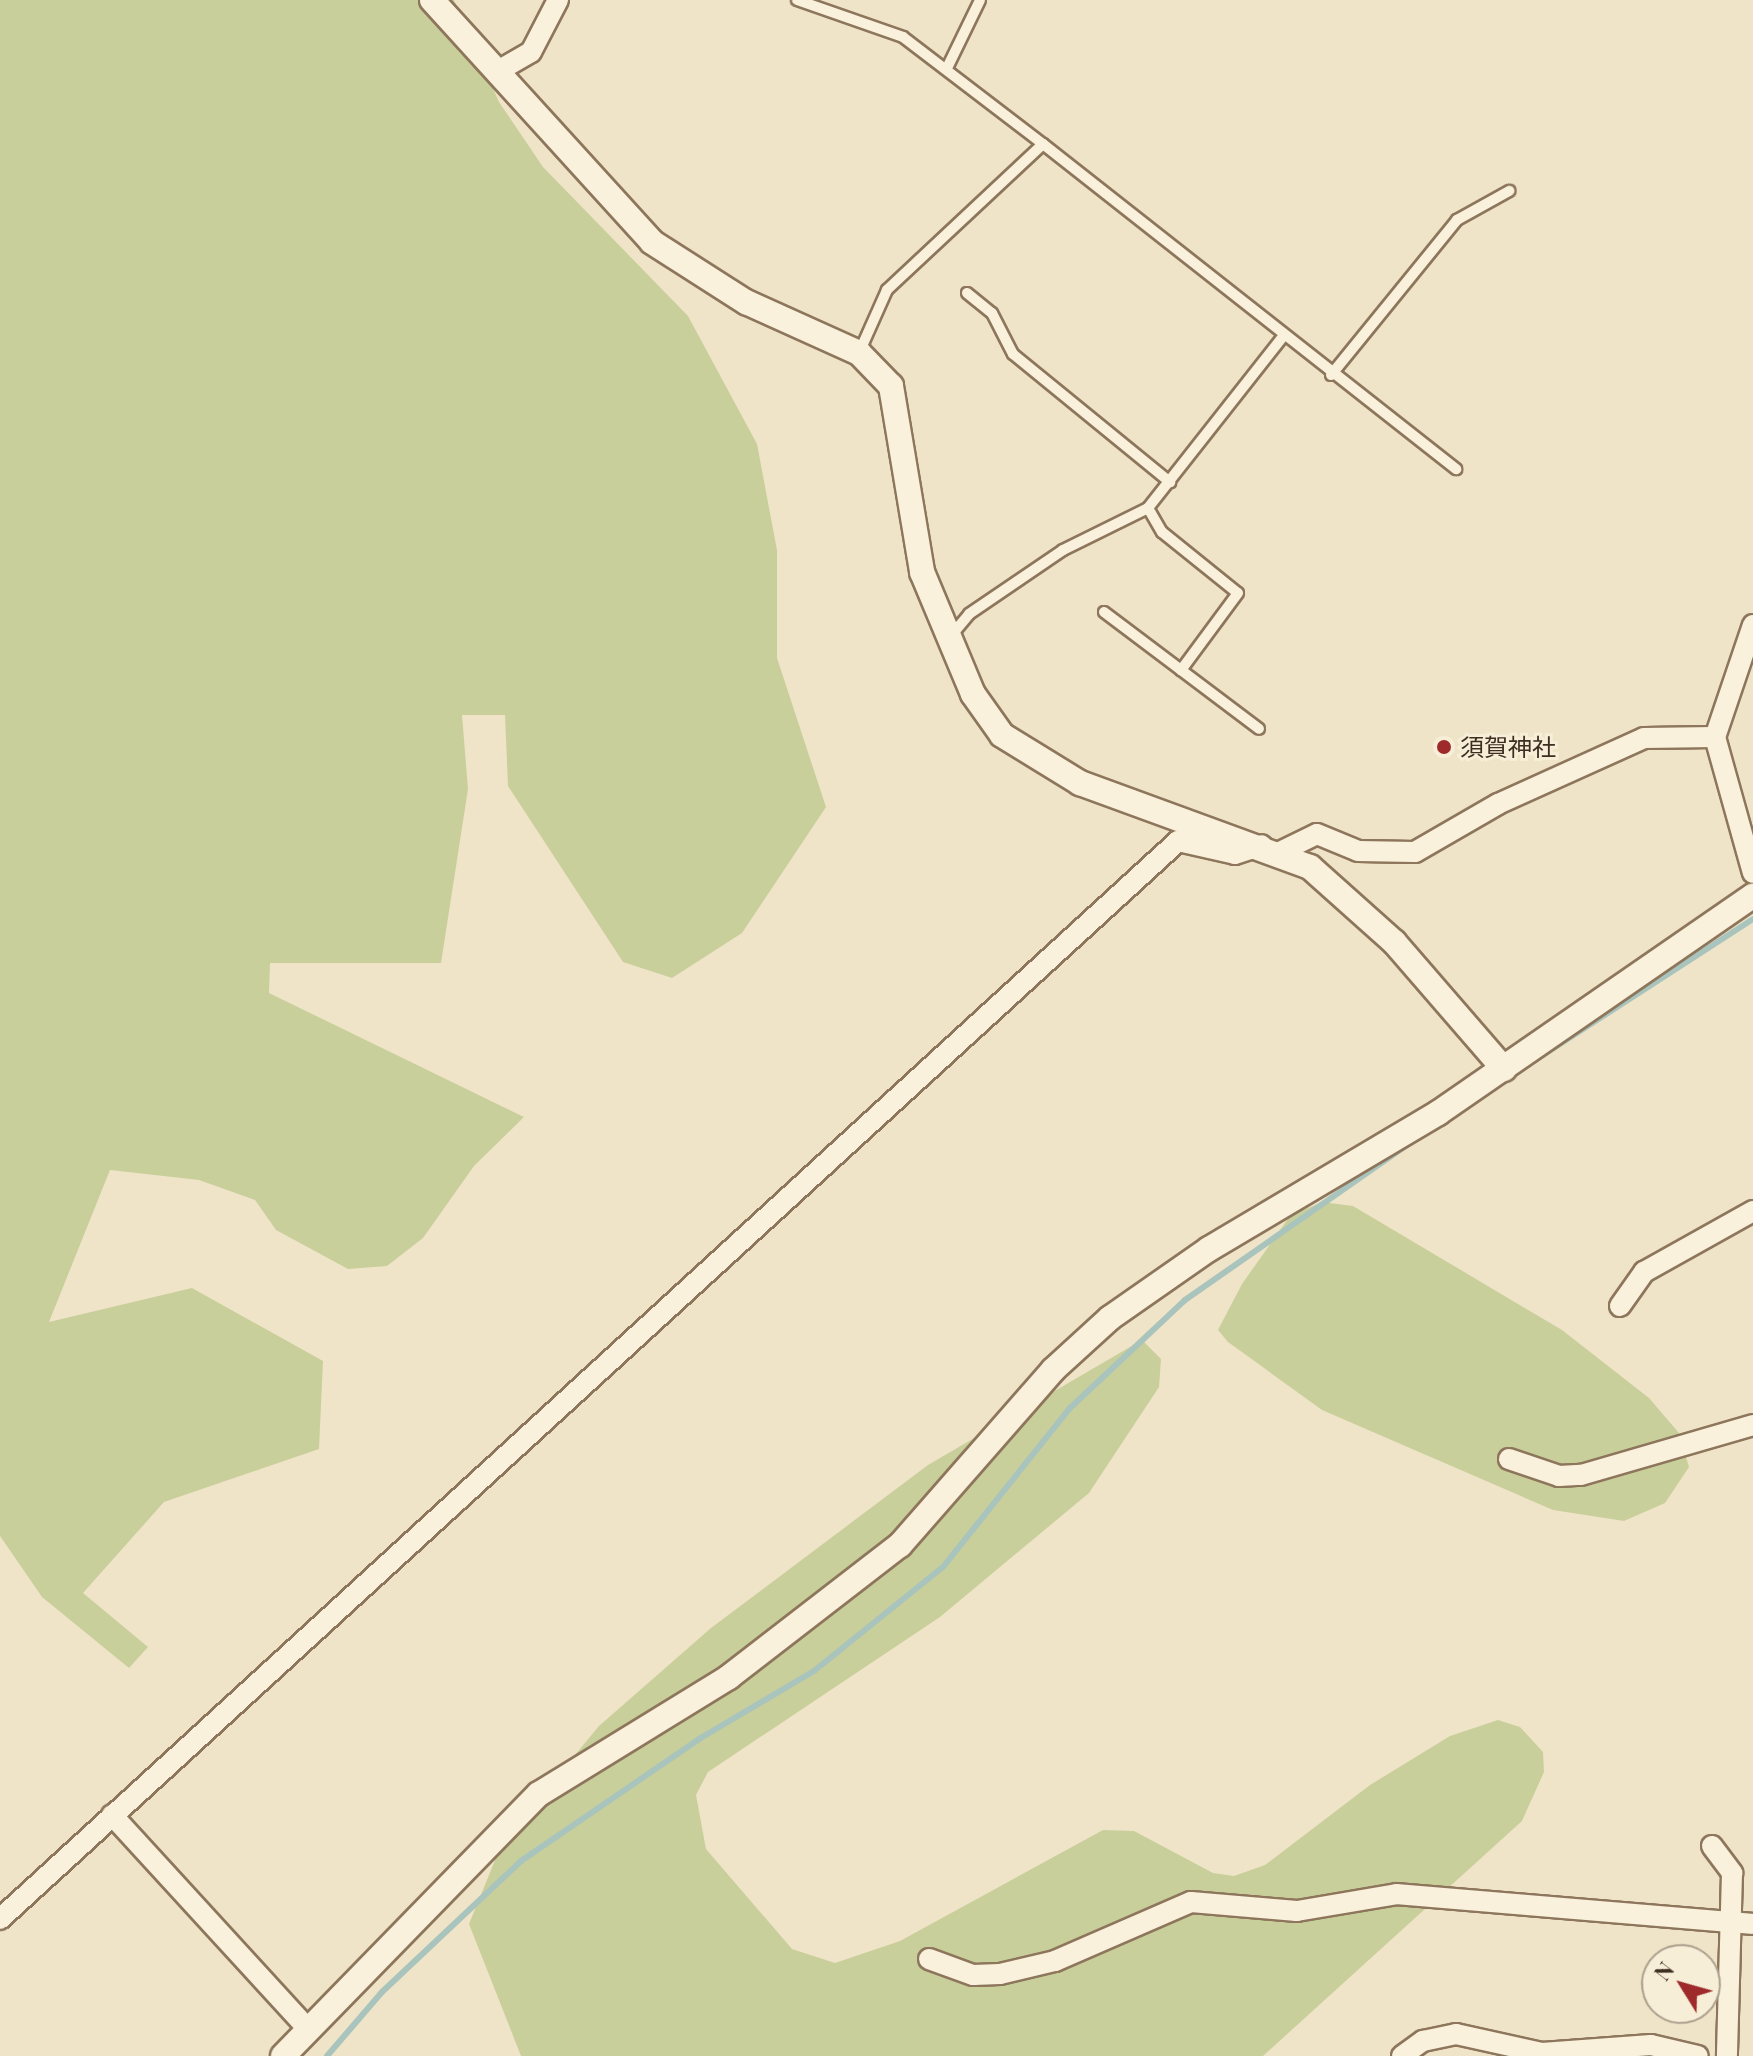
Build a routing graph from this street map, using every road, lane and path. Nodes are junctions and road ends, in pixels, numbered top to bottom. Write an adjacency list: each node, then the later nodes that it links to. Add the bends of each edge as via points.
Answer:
1 (432, 0): 6 (street)
2 (558, 0): 6 (street, via 531,52)
3 (797, 0): 5 (lane, via 903,37)
4 (980, 0): 5 (lane)
5 (948, 66): 7 (lane)
6 (498, 71): 11 (street, via 661,250 746,302)
7 (1043, 144): 10 (lane); 11 (lane, via 887,290)
8 (1509, 191): 12 (lane, via 1457,220)
9 (967, 293): 14 (lane, via 992,313 1013,354)
10 (1282, 338): 12 (lane); 14 (lane)
11 (859, 353): 18 (street, via 891,386 899,407 910,520)
12 (1331, 375): 13 (lane)
13 (1456, 469)
14 (1170, 482): 15 (lane)
15 (1148, 508): 18 (lane, via 1063,550 969,614); 19 (lane, via 1162,532 1238,593)
16 (1104, 612): 19 (lane)
17 (1753, 625): 21 (street)
18 (949, 639): 22 (street, via 973,694 1002,735 1039,763)
19 (1181, 670): 20 (lane)
20 (1259, 729)
21 (1715, 737): 22 (street, via 1644,738 1498,804 1438,845 1415,852 1358,851 1317,834); 23 (street)
22 (1271, 848): 25 (street, via 1343,890); 30 (street, via 1235,854 1178,841)
23 (1753, 873)
24 (1753, 896): 25 (street)
25 (1504, 1069): 36 (street, via 1110,1318 1053,1370 900,1545 729,1677 539,1794)
26 (1753, 1211): 27 (street, via 1644,1272)
27 (1620, 1306)
28 (1753, 1425): 29 (street, via 1581,1475 1559,1476)
29 (1509, 1459)
30 (112, 1815): 32 (street); 36 (street)
31 (1712, 1846): 34 (street, via 1732,1873)
32 (0, 1919)
33 (1753, 1924): 34 (street)
34 (1731, 1926): 35 (street, via 1397,1894 1297,1911 1191,1902 1055,1961 1000,1974 973,1975); 40 (street)
35 (929, 1959)
36 (308, 2029): 37 (street)
37 (283, 2056)
38 (1402, 2056): 39 (street, via 1423,2041 1456,2034 1542,2053 1624,2045)
39 (1698, 2056)
40 (1727, 2056)

